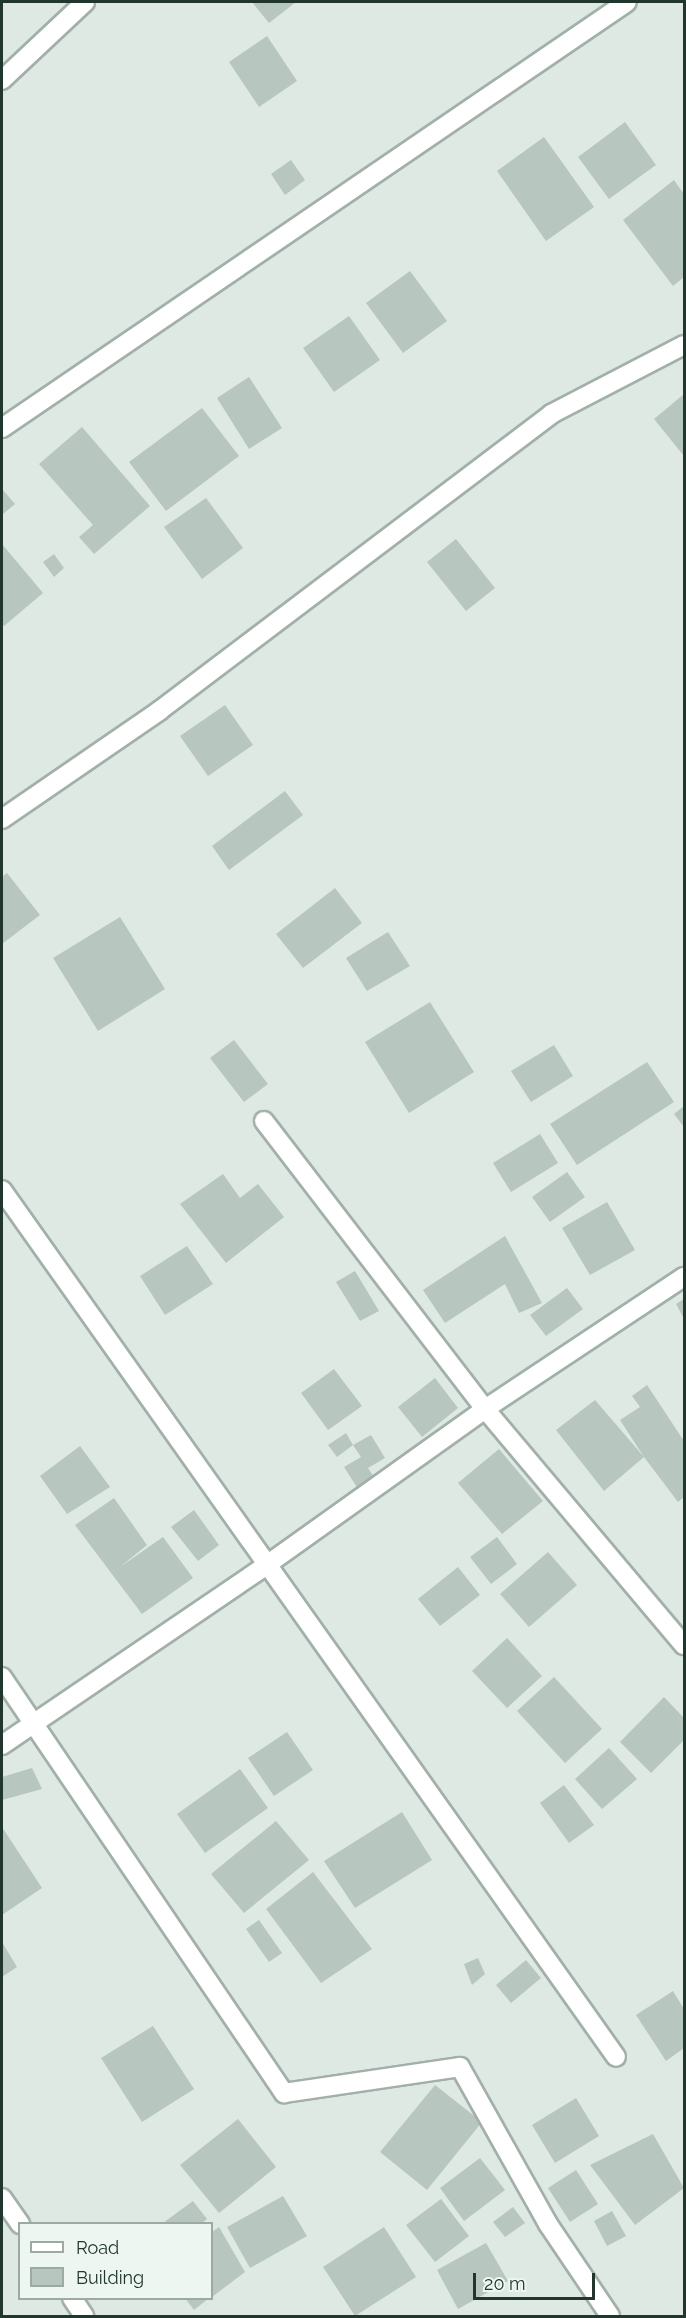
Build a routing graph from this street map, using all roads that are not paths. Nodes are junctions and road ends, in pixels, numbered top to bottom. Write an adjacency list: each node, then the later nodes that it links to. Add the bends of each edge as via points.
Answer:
1 (84, 2): 3 (street)
2 (627, 2): 5 (street)
3 (2, 80)
4 (684, 345): 6 (street, via 551,414 159,711)
5 (2, 428)
6 (2, 819)
7 (264, 1121): 10 (street)
8 (2, 1190): 11 (street)
9 (684, 1277): 10 (street)
10 (485, 1409): 11 (street); 12 (street)
11 (268, 1564): 14 (street); 16 (street)
12 (682, 1641)
13 (2, 1677): 14 (street)
14 (34, 1723): 15 (street); 21 (street, via 284,2093 460,2067 548,2224)
15 (2, 1745)
16 (616, 2057)
17 (2, 2198): 18 (street)
18 (19, 2222)
19 (73, 2300): 20 (street)
20 (84, 2316)
21 (610, 2316)

